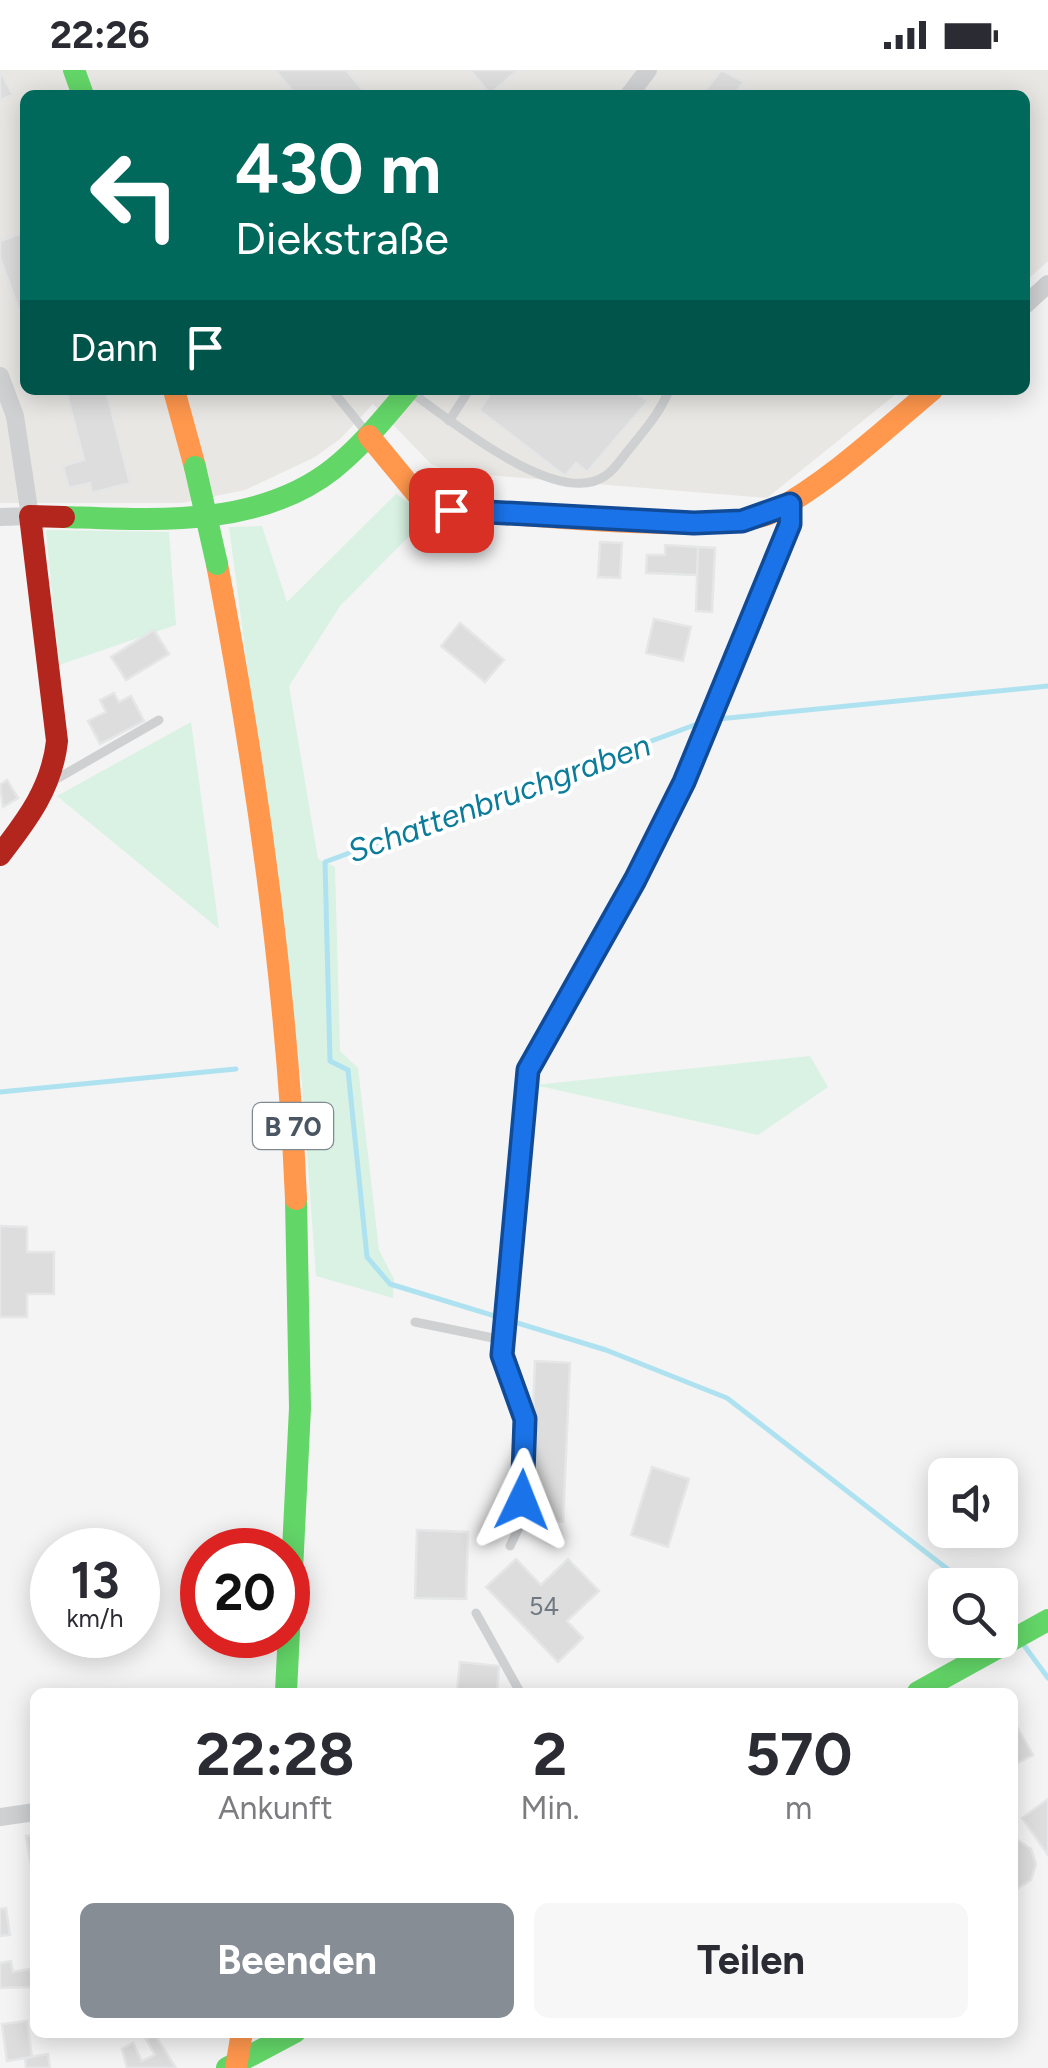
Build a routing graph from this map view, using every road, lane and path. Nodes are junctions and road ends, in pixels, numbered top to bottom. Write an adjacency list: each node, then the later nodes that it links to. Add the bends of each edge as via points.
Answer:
1 (0, 376): 12 (street, via 15,416)
2 (175, 395): 22 (main road, B 70, bridge, via 217,564 266,834 287,1029 302,1387)
3 (336, 395): 10 (lane)
4 (404, 395): 10 (main road)
5 (415, 395): 9 (lane)
6 (466, 395): 9 (lane)
7 (667, 395): 9 (lane, via 659,414 604,478 590,480 546,476 474,441)
8 (926, 395): 11 (main road)
9 (449, 421)
10 (368, 436): 11 (main road, via 422,499 451,510 694,523 742,521); 12 (main road, via 324,476 242,512)
11 (790, 504): 18 (lane, via 790,524 708,728 635,880 528,1070)
12 (30, 516): 13 (street); 15 (main road, via 57,741)
13 (0, 517)
14 (159, 720): 15 (lane)
15 (51, 782): 16 (main road)
16 (1, 851)
17 (415, 1322): 18 (lane)
18 (504, 1336): 19 (lane, via 502,1355 525,1419 521,1523)
19 (510, 1546)
20 (476, 1613): 23 (lane)
21 (1040, 1624): 24 (main road)
22 (286, 1688)
23 (518, 1688)
24 (925, 1688)
25 (30, 1813): 26 (street)
26 (0, 1817)
27 (241, 2038): 30 (main road, bridge)
28 (284, 2038): 29 (main road)
29 (228, 2068)
30 (236, 2068)

